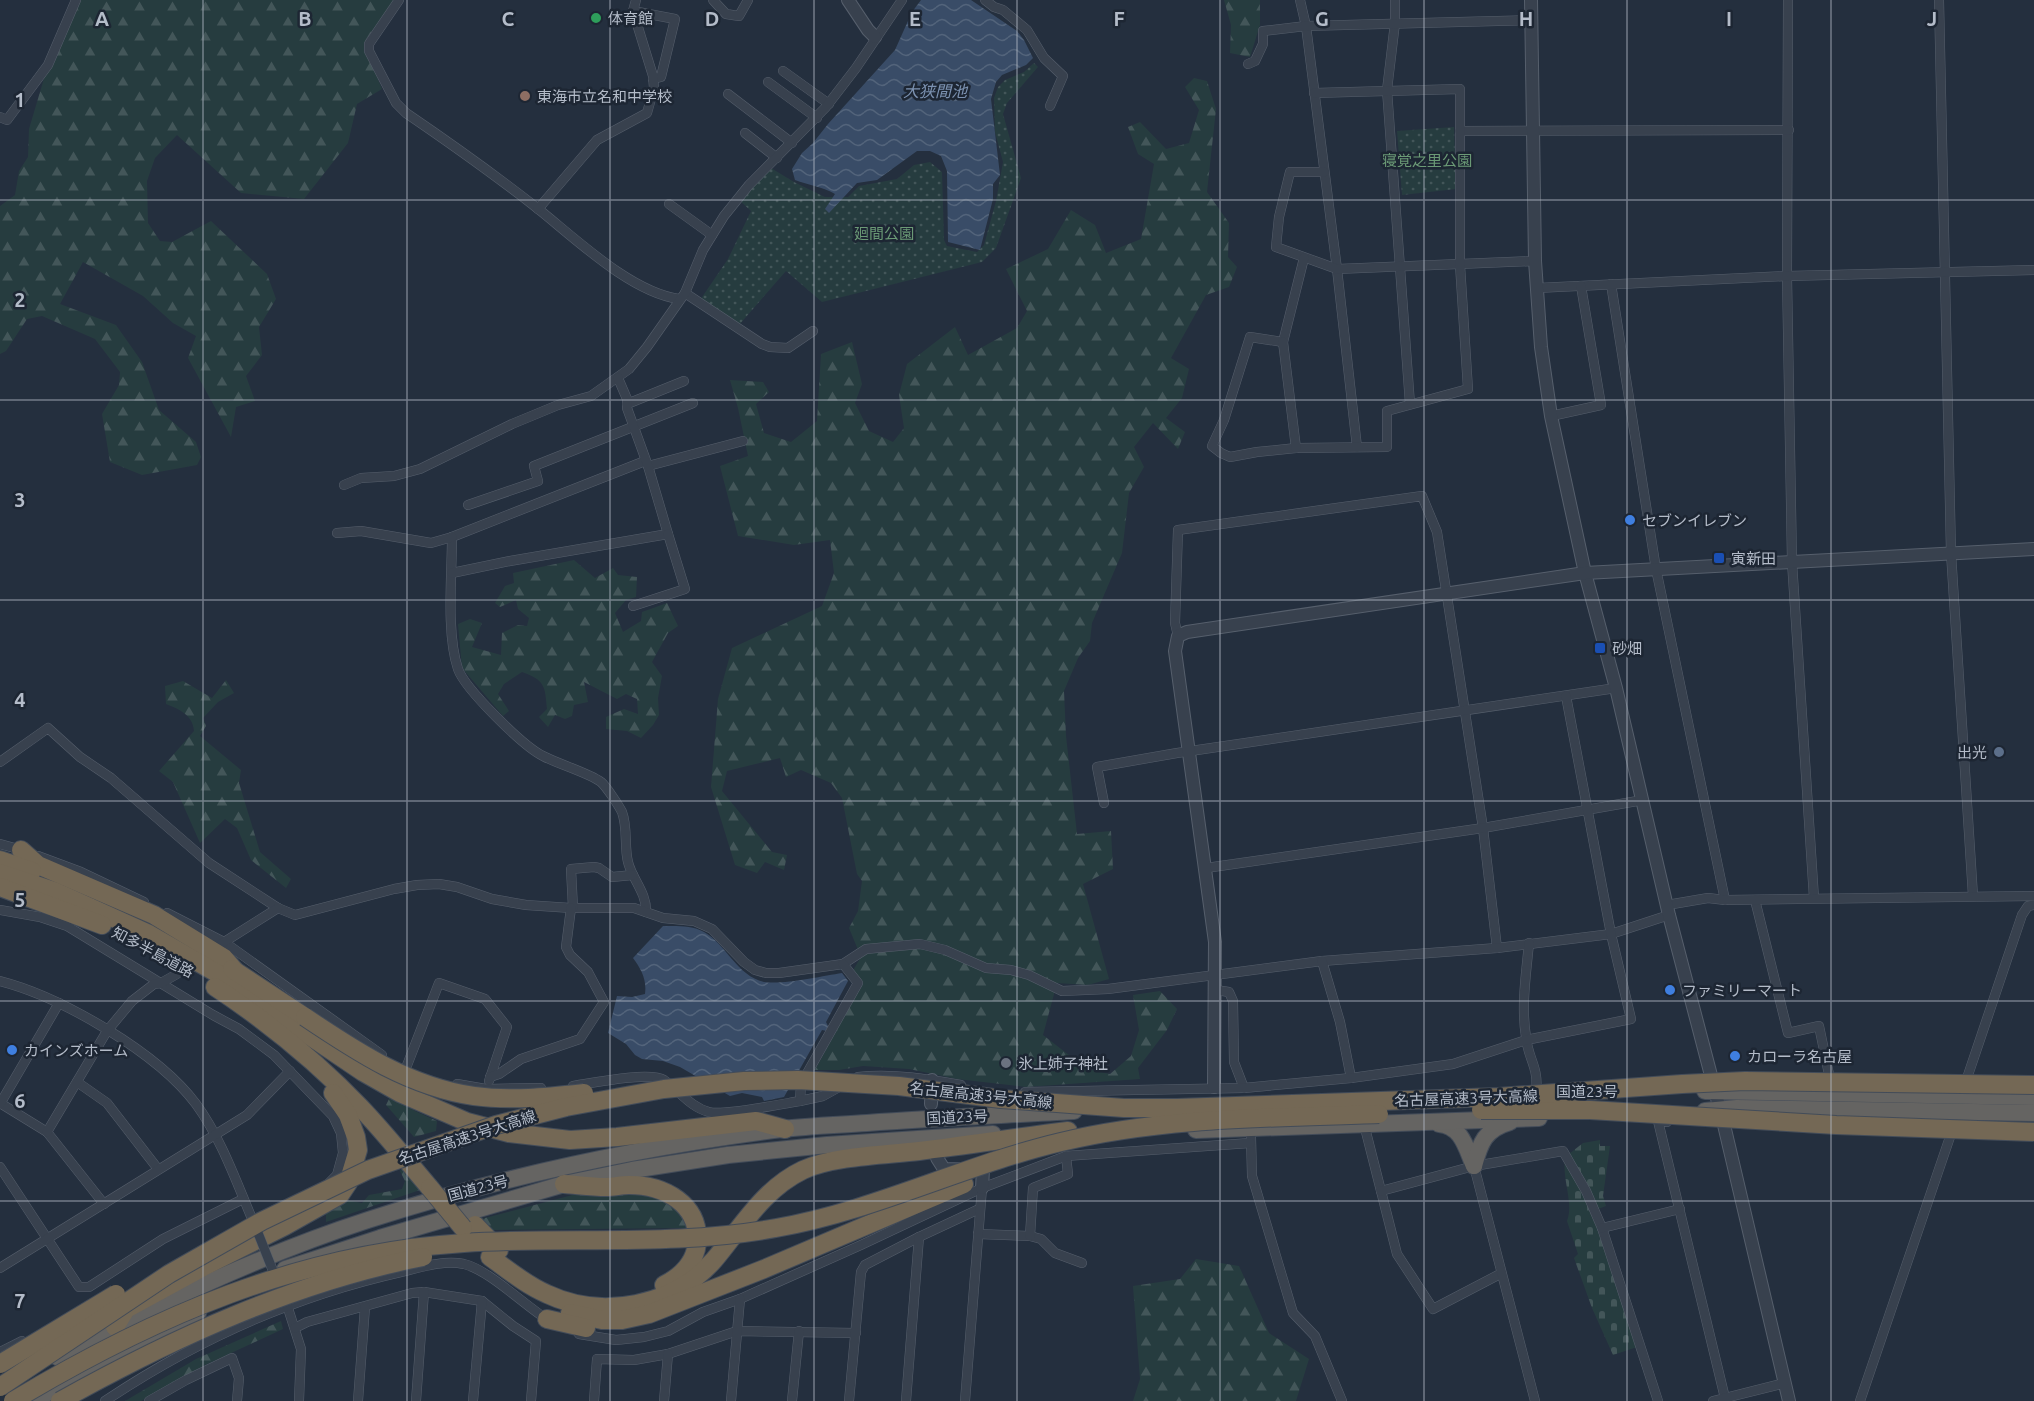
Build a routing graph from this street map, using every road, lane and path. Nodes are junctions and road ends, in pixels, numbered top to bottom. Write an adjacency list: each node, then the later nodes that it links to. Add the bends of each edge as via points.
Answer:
1 (75, 0): 30 (street, via 48,65 7,120)
2 (399, 0): 40 (street, via 369,44 396,103)
3 (636, 0): 16 (street)
4 (713, 0): 5 (street, via 726,15 739,16)
5 (748, 0)
6 (848, 0): 20 (street)
7 (902, 0): 20 (street)
8 (985, 0): 15 (street)
9 (998, 0): 15 (street)
10 (1300, 0): 19 (street)
11 (1395, 0): 18 (street)
12 (1531, 0): 17 (street)
13 (1788, 0): 33 (street)
14 (1939, 0): 48 (street)
15 (1003, 10): 29 (street, via 1027,30 1044,58 1063,76)
16 (633, 11): 23 (street); 23 (street, via 675,19 661,77)
17 (1532, 20): 18 (street); 32 (street)
18 (1395, 23): 19 (street); 25 (street)
19 (1306, 26): 21 (street, via 1263,31 1263,44 1255,61); 26 (street)
20 (875, 37): 28 (street)
21 (1248, 64)
22 (783, 70): 28 (street)
23 (653, 80): 40 (street, via 647,113 597,140)
24 (768, 82): 31 (street)
25 (1387, 90): 26 (street); 34 (street, via 1460,89); 45 (street)
26 (1314, 93): 38 (street)
27 (728, 94): 36 (street)
28 (829, 104): 31 (street)
29 (1050, 106)
30 (0, 117)
31 (817, 118): 36 (street)
32 (1534, 130): 33 (street); 34 (street); 43 (street)
33 (1789, 130): 49 (street)
34 (1460, 131): 44 (street)
35 (746, 133): 37 (street)
36 (792, 143): 37 (street)
37 (777, 158): 41 (street, via 749,185)
38 (1324, 172): 42 (street, via 1290,172 1279,217 1276,247); 46 (street)
39 (669, 204): 41 (street)
40 (538, 209): 53 (street, via 640,285)
41 (712, 235): 53 (street)
42 (1304, 258): 46 (street); 55 (street)
43 (1535, 261): 44 (street); 52 (street)
44 (1460, 265): 45 (street); 60 (street, via 1468,389)
45 (1402, 266): 46 (street); 60 (street)
46 (1337, 269): 64 (street)
47 (2034, 270): 48 (street)
48 (1946, 273): 49 (street); 73 (street)
49 (1787, 276): 50 (street); 74 (street)
50 (1611, 284): 51 (street); 75 (street)
51 (1581, 286): 52 (street); 61 (street, via 1601,405)
52 (1537, 288): 61 (street)
53 (682, 296): 54 (street, via 770,347 788,348); 56 (street, via 647,347)
54 (813, 331)
55 (1283, 342): 65 (street); 65 (street, via 1250,337 1212,446 1230,457)
56 (618, 378): 59 (street); 67 (street, via 591,396 512,424 420,470 361,478)
57 (684, 381): 59 (street)
58 (693, 403): 62 (street)
59 (627, 404): 62 (street)
60 (1410, 404): 64 (street, via 1387,411 1387,447)
61 (1551, 416): 77 (street)
62 (634, 425): 66 (street); 68 (street, via 534,466 538,481)
63 (743, 441): 66 (street)
64 (1357, 447): 65 (street)
65 (1296, 448)
66 (647, 464): 70 (street); 71 (street)
67 (344, 485)
68 (468, 505)
69 (337, 533): 71 (street, via 361,531 431,543)
70 (668, 534): 76 (street); 79 (street, via 684,589)
71 (452, 537): 76 (street)
72 (2034, 549): 73 (street)
73 (1951, 553): 74 (street); 95 (street)
74 (1792, 562): 75 (street); 97 (street)
75 (1656, 569): 77 (street); 98 (street)
76 (452, 573): 93 (street, via 453,647 458,670 514,734 541,755 602,782 621,811)
77 (1585, 573): 78 (street); 81 (street)
78 (1446, 593): 80 (street); 80 (street, via 1437,532 1422,496 1178,530); 83 (street)
79 (633, 606)
80 (1178, 636): 84 (street, via 1175,651)
81 (1616, 688): 82 (street); 86 (street)
82 (1566, 696): 83 (street); 88 (street)
83 (1466, 712): 84 (street); 89 (street)
84 (1189, 751): 87 (street, via 1097,767); 91 (street)
85 (0, 762): 101 (street, via 48,728 209,863)
86 (1643, 800): 88 (street); 104 (street)
87 (1104, 803)
88 (1586, 808): 89 (street); 106 (street)
89 (1483, 828): 91 (street); 109 (street)
90 (5, 851): 108 (street, via 81,872); 127 (highway, bridge, via 47,877 187,943 368,1057 424,1084 475,1096 511,1098 698,1081)
91 (1206, 868): 113 (street, via 1215,942)
92 (0, 873): 118 (highway, 知多半島道路, via 54,891 149,934)
93 (633, 875): 102 (street, via 612,877 594,867 571,869); 105 (street)
94 (0, 887): 121 (highway, 知多半島道路, via 82,917 159,953 230,997)
95 (1973, 896): 96 (street); 97 (street)
96 (2034, 896)
97 (1814, 898): 99 (street)
98 (1725, 900): 99 (street); 104 (street, via 1708,898)
99 (1755, 900): 129 (street, via 1788,1033 1819,1026)
100 (2034, 905): 135 (street, via 2028,906 2022,915)
101 (278, 908): 102 (street, via 295,915 394,889 439,884 492,899); 108 (street)
102 (572, 908): 105 (street, via 634,908); 124 (street, via 566,947 588,972 604,1002 580,1039 521,1059)
103 (0, 910): 115 (street, via 67,926)
104 (1668, 910): 106 (street); 134 (street)
105 (646, 912): 111 (street, via 694,921 712,929 744,962 766,973)
106 (1611, 934): 107 (street); 120 (street, via 1631,1019)
107 (1528, 943): 109 (street); 120 (street, via 1523,1005)
108 (221, 944): 122 (street)
109 (1497, 948): 110 (street)
110 (1322, 961): 113 (street); 125 (street)
111 (843, 964): 113 (street, via 866,949 920,944 986,968 1029,975 1062,991); 140 (street, via 858,983 801,1084)
112 (177, 974): 115 (street)
113 (1214, 976): 116 (street)
114 (0, 981): 117 (street)
115 (161, 983): 119 (street, via 132,1001); 123 (street, via 239,1029)
116 (1216, 990): 131 (street); 132 (street, via 1229,993 1233,1001 1234,1062)
117 (59, 1003): 119 (street); 141 (street)
118 (280, 1016): 149 (highway, via 400,1093 467,1122 509,1133 570,1140 756,1121); 163 (highway, via 316,1046 387,1119)
119 (107, 1031): 128 (street); 151 (street, via 172,1078 195,1103)
120 (1526, 1040): 125 (street, via 1453,1064); 137 (street, via 1538,1077)
121 (293, 1044): 163 (highway); 190 (highway, via 311,1073 338,1097 348,1115 358,1150 348,1183 340,1195 323,1206 126,1309)
122 (406, 1068): 124 (street, via 439,983 485,999 507,1027); 133 (street)
123 (290, 1071): 151 (street, via 247,1114); 172 (street, via 333,1116 344,1153 337,1175 322,1191)
124 (490, 1077): 133 (street)
125 (1351, 1078): 132 (street)
126 (932, 1080): 131 (street, via 1050,1093); 140 (street, via 859,1077 823,1096); 142 (street)
127 (744, 1081): 130 (highway, 名古屋高速3号大高線, bridge, via 862,1082 1001,1099 1167,1108 1498,1097 1744,1081); 161 (highway, 名古屋高速3号大高線, bridge, via 639,1093 566,1107 496,1125)
128 (77, 1082): 150 (street); 160 (street, via 107,1103)
129 (1831, 1084): 134 (highway, via 1735,1084); 135 (highway)
130 (2034, 1084)
131 (1214, 1087): 132 (street)
132 (1244, 1088)
133 (486, 1089): 140 (street, via 555,1088 650,1077 662,1079 691,1104 710,1113)
134 (1715, 1090): 137 (highway, 国道23号); 139 (highway, 国道23号); 144 (street)
135 (1963, 1090): 136 (highway)
136 (2034, 1090)
137 (1536, 1091): 149 (highway, 国道23号, via 1174,1105)
138 (2034, 1098): 139 (highway, 国道23号)
139 (1736, 1099): 143 (highway, 国道23号); 144 (highway, 国道23号)
140 (800, 1101)
141 (0, 1103): 150 (street)
142 (931, 1104)
143 (2034, 1113)
144 (1722, 1118): 145 (highway, 国道23号); 148 (highway, via 1734,1114); 153 (street); 169 (street, via 1658,1121); 198 (street)
145 (1522, 1119): 146 (highway, 国道23号); 158 (highway, via 1498,1125 1484,1137)
146 (1421, 1122): 147 (highway, 国道23号); 158 (highway, via 1446,1124 1458,1131)
147 (1364, 1124): 155 (highway, 国道23号); 165 (street)
148 (2034, 1127)
149 (785, 1129): 190 (highway, 国道23号, via 570,1165 457,1193 284,1251)
150 (47, 1132): 167 (street)
151 (215, 1134): 160 (street); 166 (street)
152 (1077, 1134): 154 (highway, 名古屋高速3号大高線, bridge, via 1224,1120 1543,1109); 155 (highway, 国道23号); 162 (highway, 国道23号, via 915,1138 728,1155); 176 (highway, 名古屋高速3号大高線, bridge, via 872,1204 798,1224 750,1233 681,1238); 178 (highway, via 847,1159 804,1170 769,1193 692,1281 648,1301 620,1307 577,1304 546,1294); 181 (highway, bridge, via 1057,1151 964,1184)
153 (1951, 1134): 154 (street); 225 (street)
154 (2034, 1134)
155 (1251, 1136): 156 (street); 220 (street, via 1252,1176 1293,1313 1315,1336)
156 (1066, 1156): 164 (street); 174 (street, via 1068,1174 1034,1188)
157 (937, 1158): 164 (street, via 944,1169 983,1170)
158 (1473, 1166): 165 (street); 171 (street, via 1563,1150); 182 (street)
159 (0, 1167): 177 (street)
160 (158, 1169): 167 (street)
161 (368, 1170): 197 (highway, bridge, via 342,1176 188,1251); 199 (highway, 名古屋高速3号大高線, bridge, via 194,1259)
162 (564, 1184): 170 (highway, via 648,1186 676,1197 693,1217 696,1228 695,1253 689,1265 670,1282 640,1294 581,1297 527,1273); 186 (highway, 国道23号, via 293,1264)
163 (436, 1187): 170 (highway, bridge)
164 (982, 1188): 168 (street); 184 (street)
165 (1381, 1191): 182 (street, via 1397,1254 1433,1309)
166 (243, 1199): 172 (street); 177 (street, via 163,1239 88,1287 79,1287)
167 (104, 1204): 177 (street)
168 (979, 1209): 173 (street); 175 (street)
169 (1680, 1209): 171 (street); 200 (street)
170 (469, 1227): 178 (highway)
171 (1602, 1228): 222 (street)
172 (257, 1231): 187 (street, bridge); 195 (street, via 173,1275)
173 (978, 1234): 174 (street); 219 (street)
174 (1030, 1236): 179 (street)
175 (919, 1237): 194 (street, via 865,1264); 218 (street)
176 (543, 1240): 201 (highway, 名古屋高速3号大高線, bridge, via 402,1248 273,1278 156,1325); 203 (highway, bridge, via 402,1261 279,1297 148,1355)
177 (47, 1241): 180 (street)
178 (490, 1257): 181 (highway, via 508,1278 545,1302 603,1320 649,1314)
179 (1082, 1263)
180 (0, 1268)
181 (764, 1273): 189 (highway, via 661,1321 623,1330 599,1330)
182 (1500, 1274): 221 (street)
183 (424, 1292): 185 (street); 188 (street); 210 (street)
184 (740, 1299): 189 (street, via 703,1312 668,1331 616,1340 569,1331); 192 (street)
185 (482, 1301): 211 (street); 212 (street, via 536,1341)
186 (214, 1303): 202 (highway, 国道23号); 204 (highway, via 155,1339)
187 (287, 1304): 189 (street, via 376,1278 454,1263 480,1270); 191 (street); 205 (street, via 212,1337)
188 (365, 1307): 191 (street); 209 (street)
189 (547, 1319)
190 (115, 1327): 199 (highway, 国道23号)
191 (295, 1328): 208 (street, via 301,1349)
192 (737, 1331): 193 (street); 196 (street); 215 (street)
193 (799, 1331): 194 (street); 216 (street)
194 (856, 1333): 217 (street)
195 (0, 1352)
196 (668, 1354): 213 (street, via 634,1360 597,1359); 214 (street)
197 (0, 1364)
198 (1785, 1383): 200 (street); 224 (street)
199 (0, 1387)
200 (1725, 1398): 223 (street)
201 (13, 1401)
202 (35, 1401)
203 (60, 1401)
204 (71, 1401)
205 (105, 1401)
206 (149, 1401): 207 (street, via 232,1358 239,1378)
207 (237, 1401)
208 (299, 1401)
209 (358, 1401)
210 (416, 1401)
211 (473, 1401)
212 (531, 1401)
213 (594, 1401)
214 (664, 1401)
215 (731, 1401)
216 (792, 1401)
217 (849, 1401)
218 (906, 1401)
219 (965, 1401)
220 (1342, 1401)
221 (1535, 1401)
222 (1658, 1401)
223 (1713, 1401)
224 (1789, 1401)
225 (1860, 1401)

